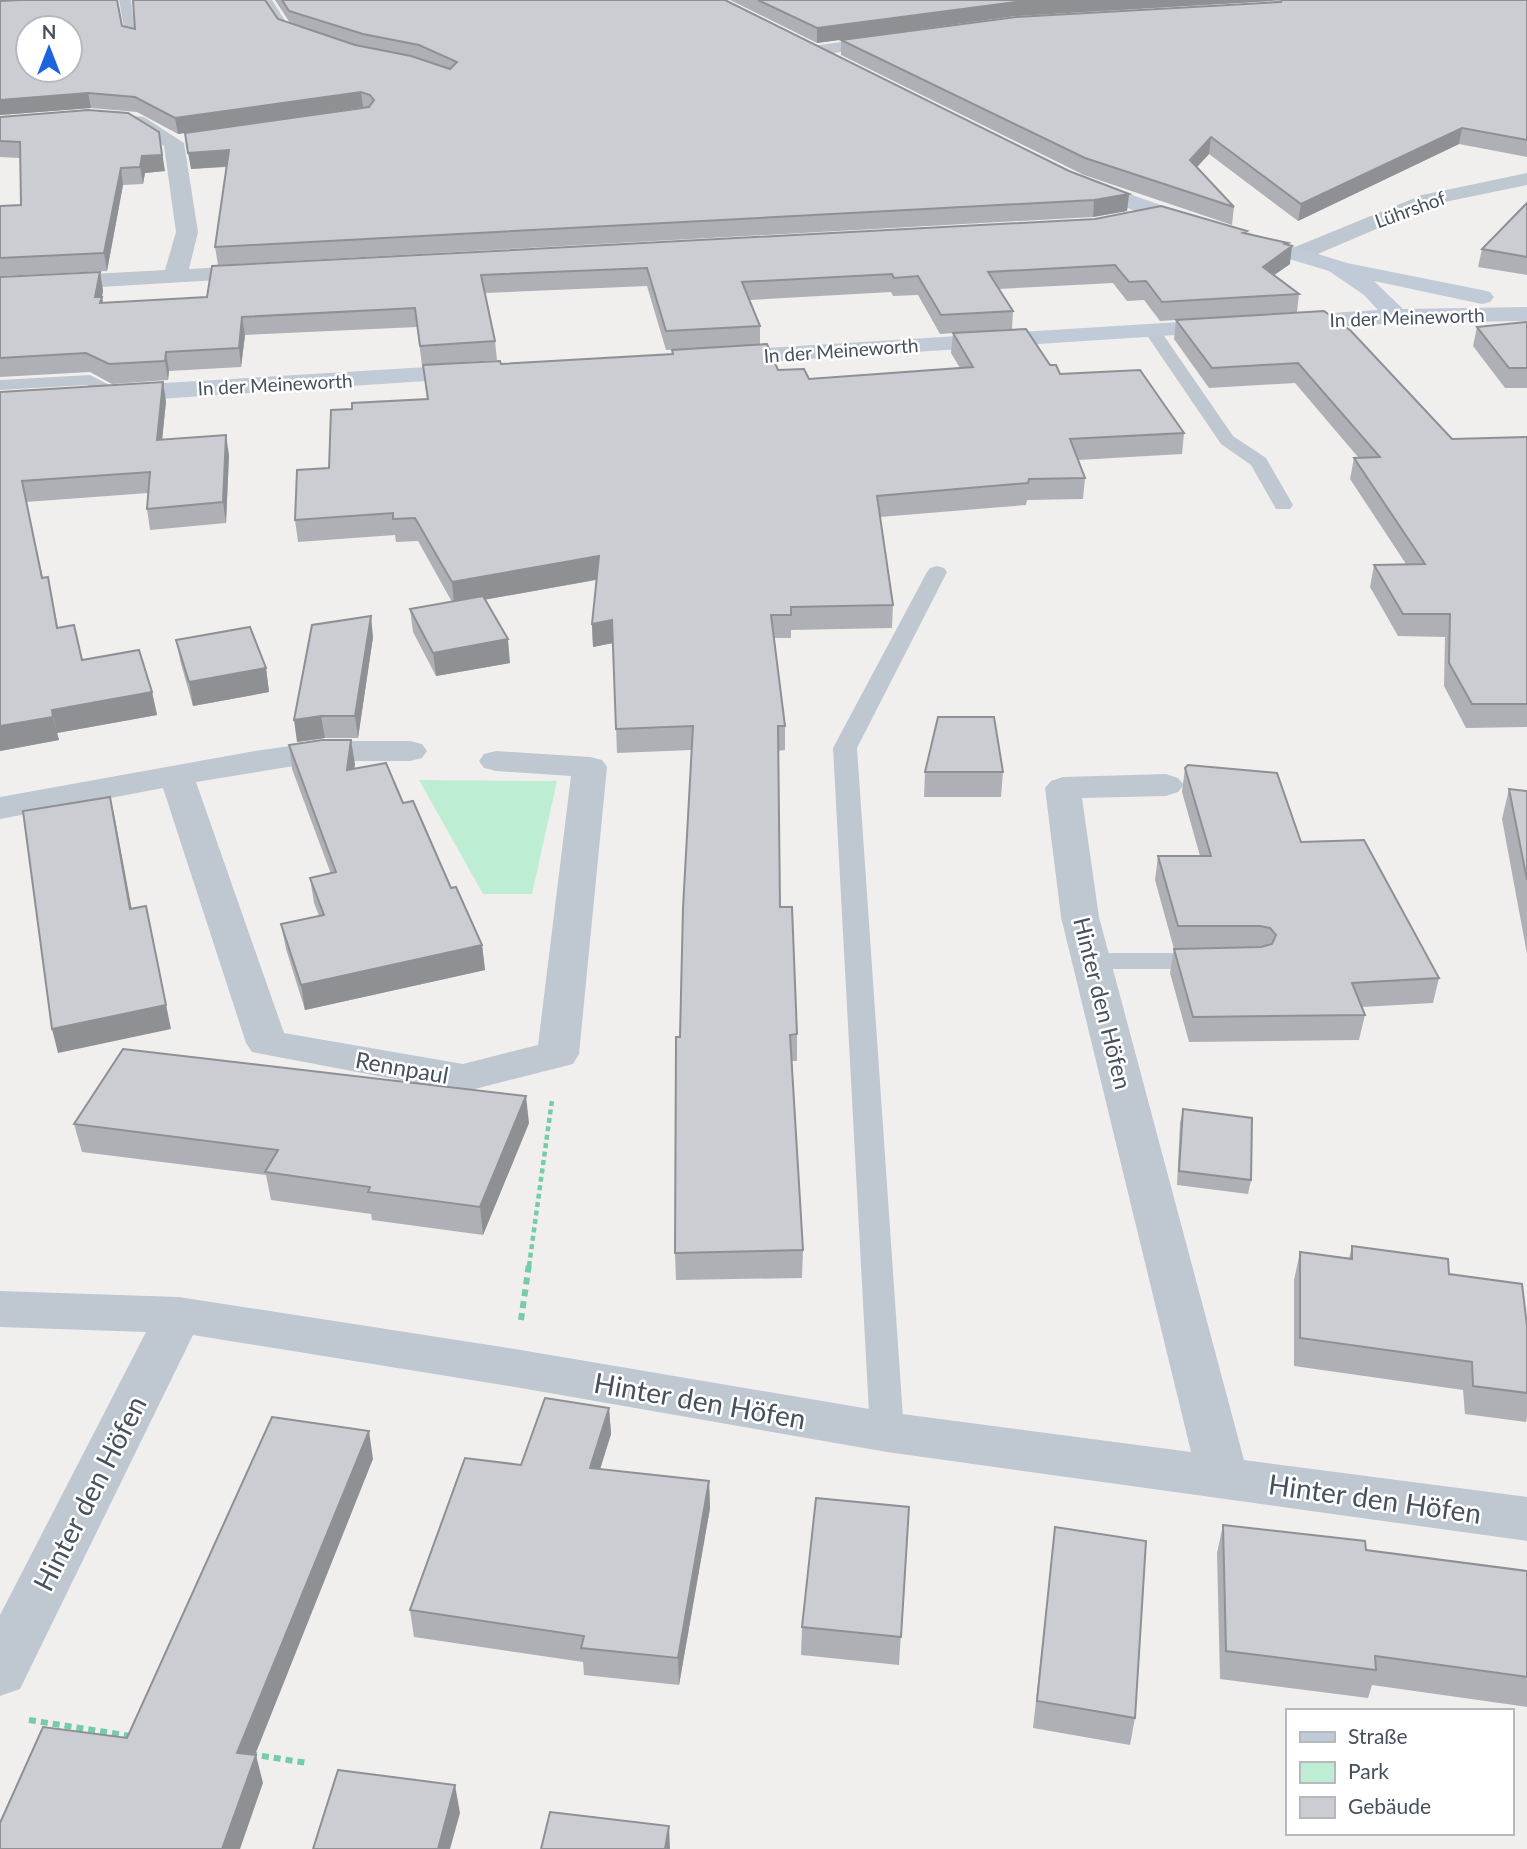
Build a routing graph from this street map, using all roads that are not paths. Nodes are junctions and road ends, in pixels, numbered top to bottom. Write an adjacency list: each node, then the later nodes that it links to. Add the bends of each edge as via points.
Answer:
1 (116, 0): 4 (street)
2 (125, 0): 6 (lane)
3 (265, 0): 8 (lane, via 285,29)
4 (103, 1)
5 (907, 38): 9 (street)
6 (132, 39)
7 (790, 40): 9 (main road)
8 (323, 41)
9 (812, 51): 10 (main road)
10 (849, 69)
11 (91, 117): 19 (street, via 137,121 181,142 187,232)
12 (1066, 176): 14 (main road)
13 (1527, 179): 16 (street, Lührshof, via 1429,199)
14 (1161, 213): 15 (street); 16 (main road)
15 (1120, 221)
16 (1298, 254): 17 (main road)
17 (1337, 266): 21 (main road); 23 (main road, via 1372,290)
18 (286, 271): 19 (street)
19 (175, 276): 20 (street)
20 (0, 286)
21 (1527, 306)
22 (1527, 314): 23 (main road, In der Meineworth)
23 (1397, 316): 24 (main road, In der Meineworth)
24 (1152, 331): 25 (main road, In der Meineworth); 30 (lane, via 1227,440 1259,462)
25 (696, 359)
26 (502, 371): 28 (main road, In der Meineworth)
27 (0, 385): 28 (lane, In der Meineworth, via 90,380)
28 (113, 394): 29 (main road, In der Meineworth)
29 (0, 401)
30 (1283, 505)
31 (937, 572): 41 (lane, via 845,748)
32 (410, 751): 34 (street, via 325,751)
33 (496, 761): 34 (street, Rennpaul, via 590,766 558,1054 463,1078 267,1043)
34 (177, 777): 36 (street)
35 (1166, 785): 37 (street, Hinter den Höfen, via 1063,788 1080,917)
36 (0, 808)
37 (1091, 961): 38 (lane); 42 (street, Hinter den Höfen)
38 (1229, 961)
39 (0, 1310): 40 (street, Hinter den Höfen)
40 (179, 1314): 41 (street, Hinter den Höfen); 44 (street, Hinter den Höfen)
41 (887, 1432): 42 (street, Hinter den Höfen)
42 (1223, 1477): 43 (street, Hinter den Höfen)
43 (1527, 1519)
44 (7, 1695)

